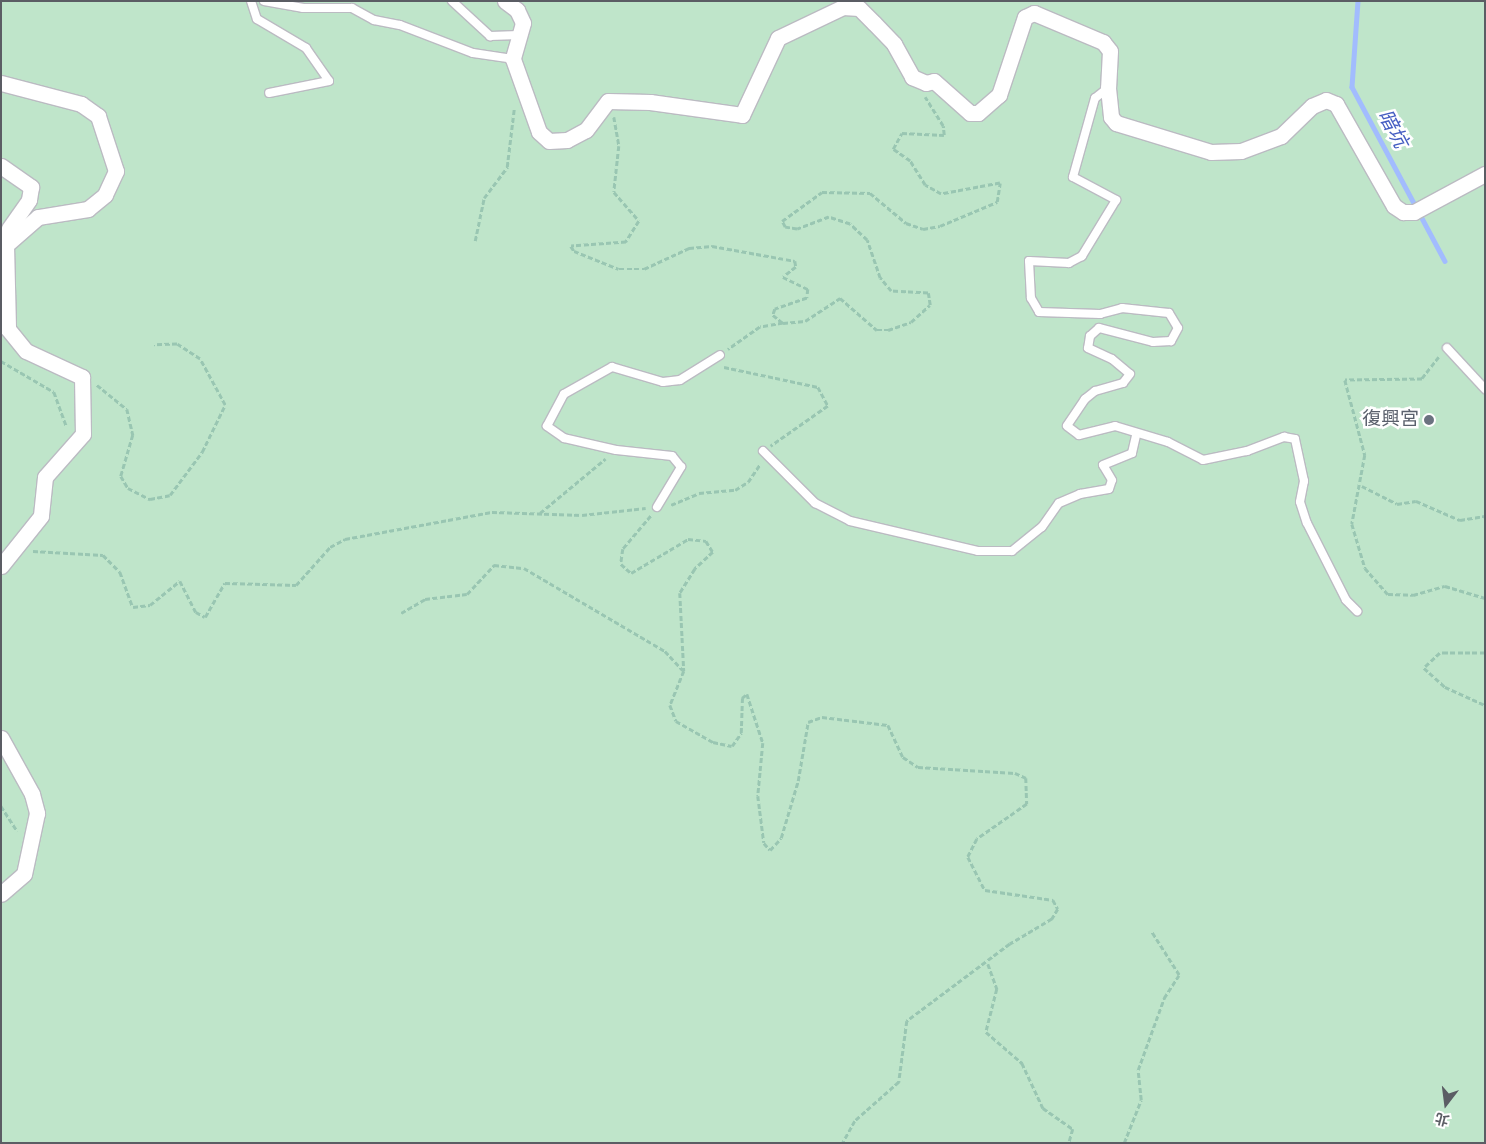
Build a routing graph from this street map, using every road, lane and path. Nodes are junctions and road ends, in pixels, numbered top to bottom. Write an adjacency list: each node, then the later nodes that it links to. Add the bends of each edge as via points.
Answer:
1 (252, 1): 10 (lane, via 257,19 306,48 329,81)
2 (264, 1): 6 (lane, via 304,8 352,8 374,20 400,25 473,53)
3 (452, 1): 5 (lane, via 490,36)
4 (505, 1): 5 (street, via 517,10 523,23)
5 (519, 36): 6 (street)
6 (513, 59): 11 (street, via 539,132 549,140 567,140 586,130)
7 (1, 83): 16 (street, via 81,104 98,116 116,172 105,194 88,208 38,217)
8 (926, 83): 9 (street, via 934,81 970,113 990,106 1014,57 1025,17 1034,13 1104,42 1110,51); 11 (street, via 912,77 894,44 859,8 843,7 778,38 742,115 650,102); 17 (path, via 924,95 943,126 944,136 902,133 893,149 910,161 926,185 941,194 1000,184 1001,195 997,202 965,216 923,228 906,223 870,193 822,192 782,221 786,227 798,229 829,217 850,224 867,240 880,278 891,290 928,293 930,305 911,322 888,330 877,330 840,298 805,321)
9 (1108, 88): 14 (street, via 1111,117 1116,123 1212,152 1241,151 1282,136 1312,106 1326,100 1336,104 1394,206 1403,212 1414,212); 26 (lane, via 1095,98 1073,177 1116,200 1082,256 1069,264 1029,261 1029,277 1031,298 1038,312 1100,314 1122,308 1169,313 1178,328 1171,341 1153,342 1099,328 1090,336 1088,348 1112,359 1130,374 1123,383 1095,391 1085,399 1067,426 1079,435 1115,426)
10 (269, 93)
11 (608, 101): 17 (path, via 619,146 614,192 639,221 626,242 571,246 574,251 619,269 644,269 688,248 712,246 795,261 796,267 784,277 808,289 807,298 775,309 773,315)
12 (515, 102): 15 (path, via 507,167 484,198)
13 (1, 166): 16 (street, via 31,187 29,200 9,229)
14 (1485, 174)
15 (475, 242)
16 (6, 245): 24 (street, via 8,329 26,351)
17 (782, 323): 20 (path, via 760,327)
18 (154, 345): 24 (path, via 177,344 200,359 225,405 202,452 170,495 150,500 128,488 121,476 133,435 127,409 114,394)
19 (1447, 348): 25 (lane); 30 (path, via 1422,379 1345,380 1365,455)
20 (720, 354): 22 (path); 28 (lane, via 680,380 663,382 612,367 564,394 547,426 564,438)
21 (1, 362): 27 (path, via 54,392)
22 (722, 366): 23 (path); 29 (path, via 818,387 828,406)
23 (715, 368)
24 (82, 377): 27 (street, via 83,434)
25 (1485, 389)
26 (1136, 435): 29 (lane, via 1132,453 1103,465 1112,480 1109,489 1080,494 1059,503 1042,527 1012,550 978,551 850,521 815,503); 37 (lane, via 1168,442 1203,460 1247,452 1284,437 1295,439 1304,482 1300,502 1307,522 1346,600)
27 (75, 447): 34 (street, via 45,477 41,516)
28 (616, 450): 31 (lane, via 672,456 681,467); 32 (path)
29 (764, 451): 31 (path, via 759,470 736,490 699,493 679,505)
30 (1362, 486): 33 (path, via 1397,504 1416,501 1460,520); 36 (path, via 1352,524 1365,568 1388,594 1413,595 1445,586)
31 (657, 507): 32 (path, via 582,515); 40 (path, via 623,549 622,564 631,573 688,539 706,541 714,552 695,569 680,593)
32 (538, 514): 34 (path, via 492,512 345,539 330,547 306,578 296,585 225,583 205,617 196,612 180,581 150,605 133,607 120,572 103,555)
33 (1485, 516)
34 (14, 552): 35 (street)
35 (1, 566)
36 (1485, 598)
37 (1357, 611)
38 (401, 613): 40 (path, via 425,598 467,594 494,565 524,568 665,651)
39 (1485, 653): 41 (path, via 1440,653 1424,668 1445,687)
40 (684, 671): 47 (path, via 670,705 676,721 713,742 732,746 741,733 742,698 747,694 763,743 758,796 764,843 770,850 781,838 798,781 808,722 822,717 888,725 903,758 918,767 1015,773 1026,778 1028,804 977,839 968,858 985,890 1053,900 1058,909 1052,919 1010,944)
41 (1485, 705)
42 (1, 738): 44 (street, via 32,794 38,813)
43 (1, 806): 44 (path)
44 (29, 852): 45 (street, via 24,874)
45 (1, 894)
46 (1151, 931): 50 (path, via 1179,975 1164,998 1138,1070 1139,1112)
47 (988, 964): 48 (path, via 907,1021 899,1082 855,1121); 49 (path, via 997,988 986,1032 1022,1063 1044,1108 1073,1129)
48 (843, 1143)
49 (1069, 1143)
50 (1124, 1143)

